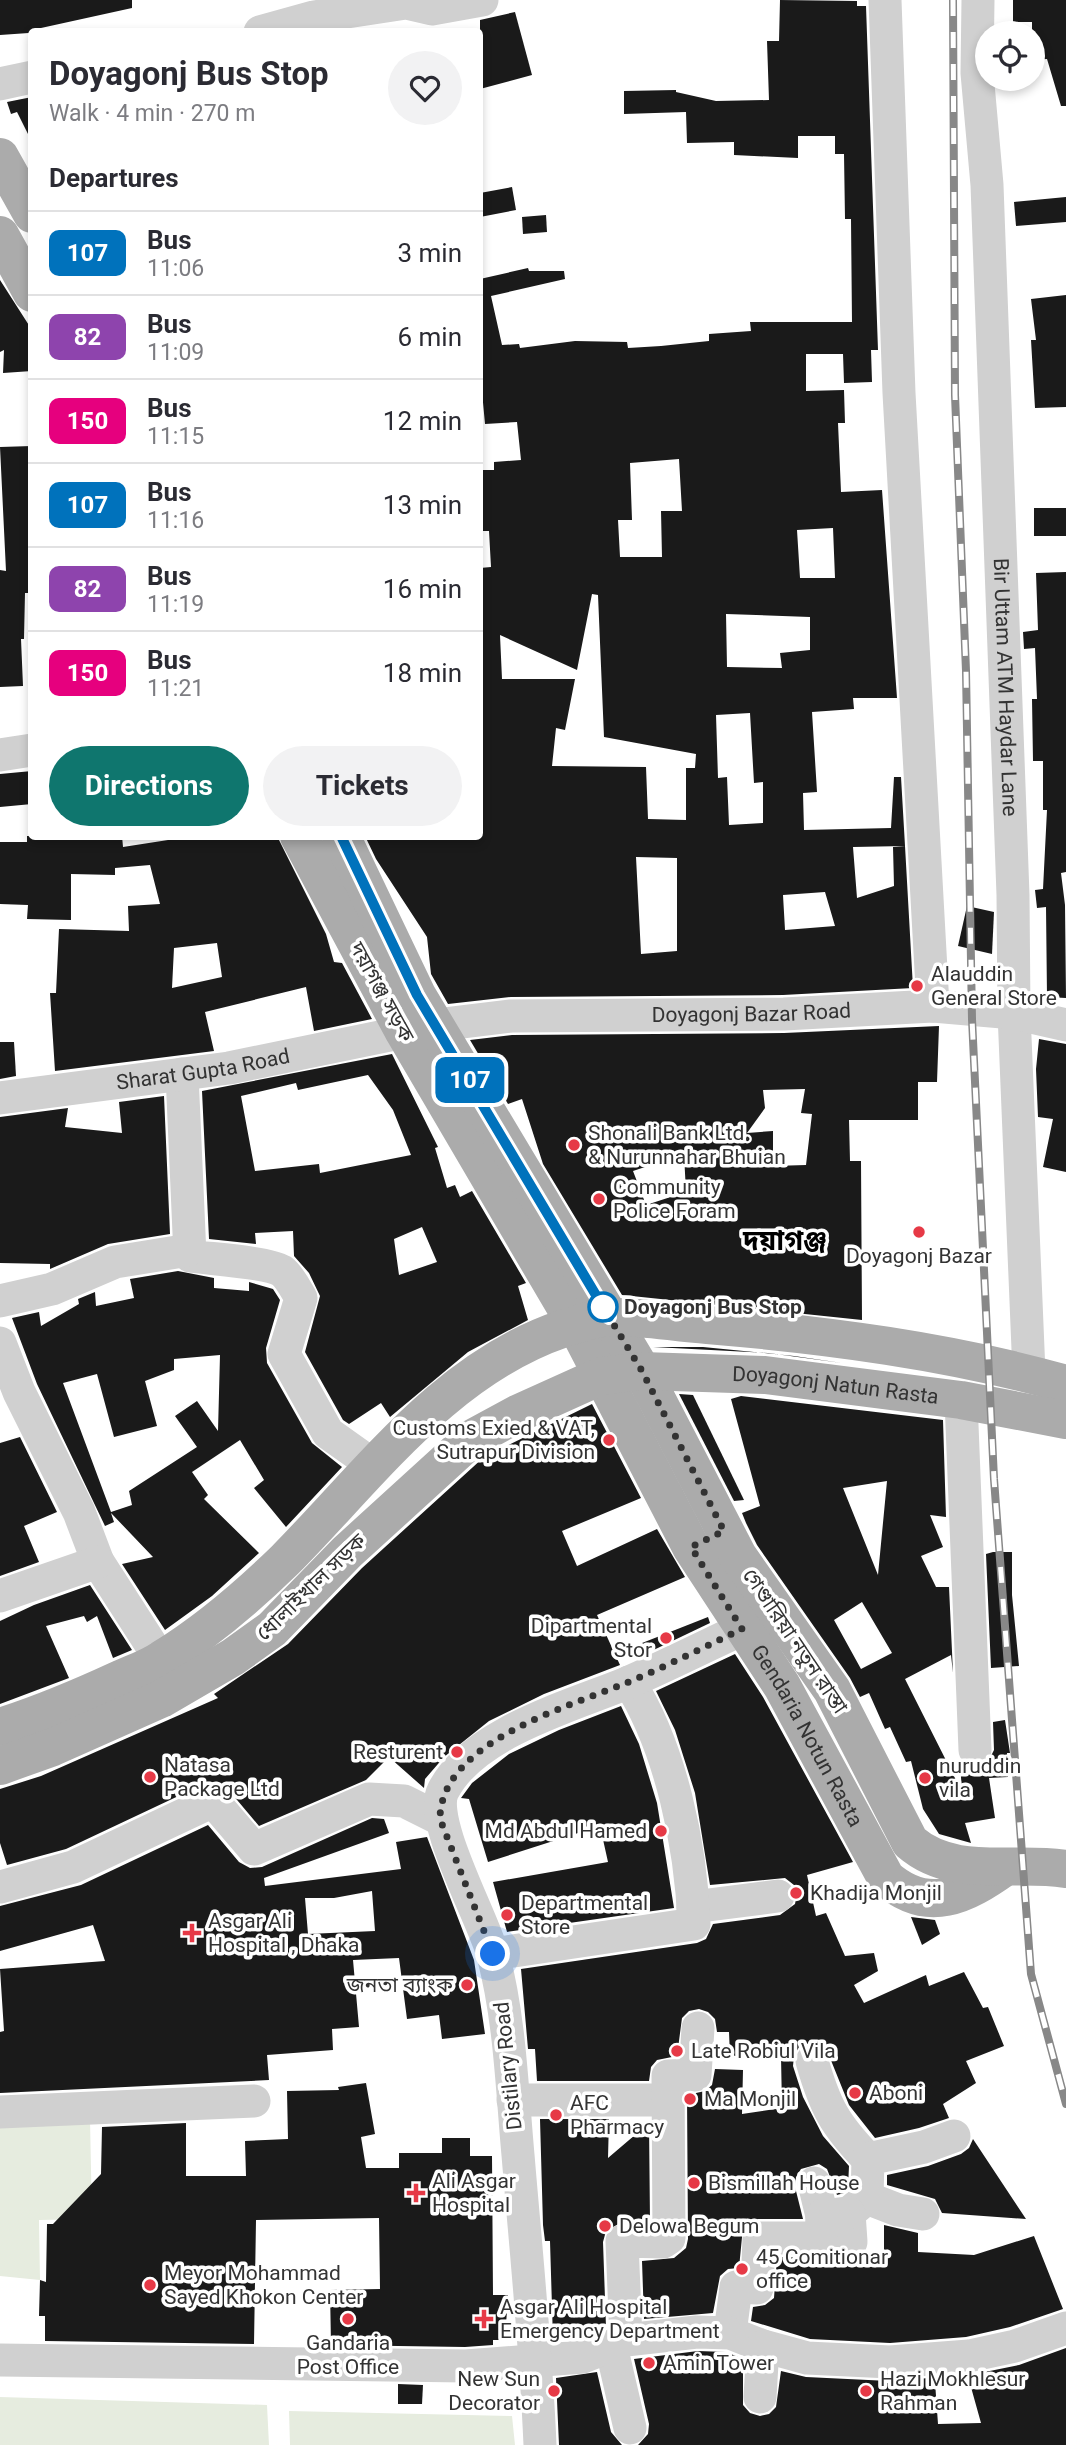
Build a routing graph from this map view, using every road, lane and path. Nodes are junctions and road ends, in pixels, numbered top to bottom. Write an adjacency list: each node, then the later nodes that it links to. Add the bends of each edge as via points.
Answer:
1 (482, 0): 4 (street, via 432,9 406,3)
2 (885, 0): 16 (street, via 900,393)
3 (978, 0): 17 (street, Bir Uttam ATM Haydar Lane, via 977,73 987,186)
4 (313, 9): 5 (street)
5 (269, 28)
6 (28, 78): 7 (street)
7 (0, 84)
8 (0, 157): 9 (main road)
9 (28, 207)
10 (0, 235): 11 (main road)
11 (28, 286)
12 (28, 751): 13 (street)
13 (0, 755)
14 (302, 840): 19 (main road, দয়াগঞ্জ সড়ক)
15 (343, 840): 19 (main road, দয়াগঞ্জ সড়ক, via 417,995)
16 (933, 1006): 17 (street, Doyagonj Bazar Road); 19 (street, Doyagonj Bazar Road, via 716,1016 511,1016)
17 (1014, 1013): 18 (street, Doyagonj Bazar Road); 27 (street, Bir Uttam ATM Haydar Lane)
18 (1066, 1025)
19 (420, 1028): 20 (street, Sharat Gupta Road); 24 (main road, দয়াগঞ্জ সড়ক)
20 (182, 1074): 21 (street, Sharat Gupta Road); 22 (street)
21 (0, 1098)
22 (189, 1250): 23 (street, via 115,1262 52,1289); 32 (street, via 190,1256 282,1271 289,1279 301,1298 284,1354 328,1433)
23 (0, 1301)
24 (592, 1321): 26 (main road, গেণ্ডারিয়া নতুন রাস্তা); 27 (main road, Doyagonj Natun Rasta, via 745,1328 859,1342); 28 (main road, Gendaria Notun Rasta); 32 (main road, ধোলাইখাল সড়ক, via 508,1353 467,1380)
25 (0, 1343): 34 (street)
26 (642, 1371): 28 (main road, Doyagonj Natun Rasta); 30 (main road, Doyagonj Natun Rasta, via 765,1374); 33 (main road, গেণ্ডারিয়া নতুন রাস্তা)
27 (1029, 1373): 29 (main road, Doyagonj Natun Rasta)
28 (601, 1376): 33 (main road, Gendaria Notun Rasta); 41 (main road, ধোলাইখাল সড়ক, via 471,1440 347,1552 272,1629 233,1657 161,1699)
29 (1066, 1384)
30 (961, 1400): 31 (main road, Doyagonj Natun Rasta); 40 (street)
31 (1066, 1420)
32 (373, 1465): 37 (main road, ধোলাইখাল সড়ক, via 267,1576)
33 (708, 1539): 36 (main road, Gendaria Notun Rasta); 43 (main road, গেণ্ডারিয়া নতুন রাস্তা, via 737,1556 832,1690 910,1842 939,1860)
34 (98, 1562): 35 (street); 37 (street)
35 (0, 1596)
36 (742, 1629): 38 (street); 43 (main road, Gendaria Notun Rasta, via 782,1686 880,1868 895,1886 923,1899 951,1897)
37 (161, 1660): 39 (main road, ধোলাইখাল সড়ক, via 51,1710)
38 (629, 1682): 42 (street, via 515,1728 478,1753 444,1789); 47 (street, via 668,1762)
39 (0, 1727)
40 (975, 1751)
41 (0, 1766)
42 (440, 1819): 45 (street, via 404,1801 369,1799 254,1849 213,1801 73,1867); 48 (street, Distilary Road)
43 (1005, 1867): 44 (main road, গেণ্ডারিয়া নতুন রাস্তা)
44 (1066, 1869)
45 (0, 1887)
46 (778, 1896): 47 (street)
47 (693, 1906): 48 (street, via 694,1924)
48 (493, 1954): 51 (street, Distilary Road)
49 (698, 2028): 62 (street, via 695,2074 668,2076 670,2238 663,2242 622,2241)
50 (813, 2062): 56 (street, via 824,2101 843,2133)
51 (513, 2100): 52 (street); 64 (street, Distilary Road)
52 (652, 2100)
53 (254, 2101): 54 (street)
54 (0, 2112)
55 (954, 2136): 56 (street)
56 (869, 2159): 59 (street)
57 (814, 2183): 59 (street)
58 (923, 2214): 59 (street, via 898,2210)
59 (847, 2217): 61 (street, via 821,2238 759,2238 757,2288 736,2287)
60 (1066, 2328): 63 (street, via 1015,2346 915,2361 807,2358)
61 (730, 2333): 62 (street, via 697,2332); 63 (street)
62 (619, 2343): 64 (street, via 583,2357); 67 (street)
63 (763, 2346): 66 (street)
64 (536, 2359): 65 (street, via 466,2367); 68 (street, Distilary Road)
65 (0, 2360)
66 (760, 2397)
67 (630, 2428)
68 (540, 2445)

